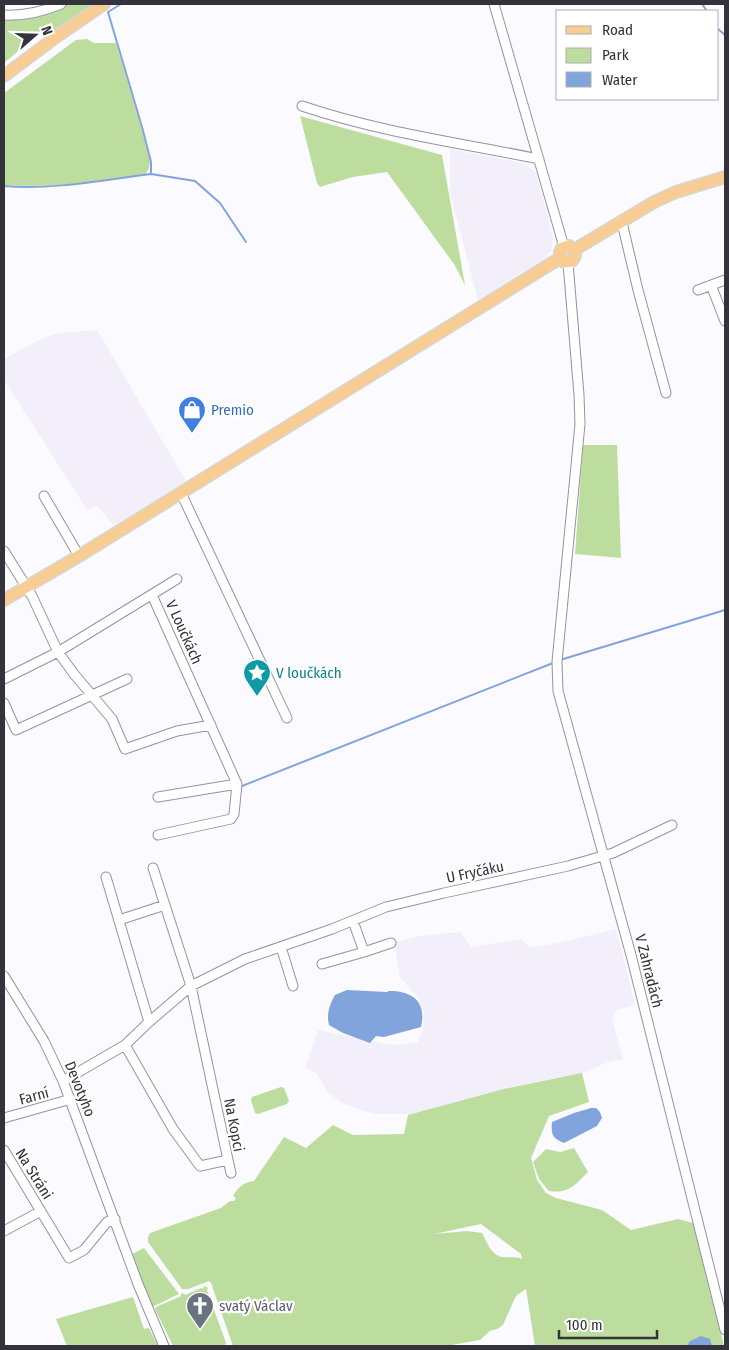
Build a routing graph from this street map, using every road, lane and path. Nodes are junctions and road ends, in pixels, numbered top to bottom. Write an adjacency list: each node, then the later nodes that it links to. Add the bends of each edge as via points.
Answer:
1 (60, 4): 4 (street, via 20,16)
2 (104, 4): 5 (main road)
3 (494, 4): 7 (street)
4 (4, 15)
5 (4, 76)
6 (302, 106): 7 (street, via 376,127)
7 (539, 159): 10 (street)
8 (725, 177): 9 (main road, via 664,197)
9 (620, 222): 10 (main road); 16 (street)
10 (569, 248): 11 (main road, via 574,258)
11 (564, 260): 17 (main road); 36 (street, V Zahradách, via 580,424 557,662 560,702)
12 (725, 280): 13 (street)
13 (711, 285): 14 (street); 15 (street)
14 (698, 290)
15 (725, 321)
16 (666, 393)
17 (181, 493): 20 (main road); 30 (street)
18 (44, 496): 20 (street)
19 (4, 551): 22 (street)
20 (79, 556): 22 (main road)
21 (178, 579): 23 (street)
22 (26, 587): 24 (main road); 25 (street)
23 (152, 595): 25 (street, V Loučkách); 31 (street, V Loučkách)
24 (4, 600)
25 (58, 652): 26 (street, V Loučkách); 28 (street)
26 (4, 679)
27 (127, 679): 28 (street)
28 (92, 695): 29 (street, via 16,730); 31 (street, via 112,719 125,749 177,731)
29 (4, 703)
30 (287, 718)
31 (211, 726): 32 (street, V Loučkách)
32 (238, 784): 33 (street); 35 (street, via 231,819)
33 (158, 797)
34 (672, 825): 36 (street, U Fryčáku)
35 (158, 835)
36 (604, 855): 41 (street, U Fryčáku, via 406,902); 60 (street, V Zahradách)
37 (153, 868): 39 (street, Na Kopci)
38 (106, 877): 40 (street)
39 (165, 905): 40 (street); 47 (street, Na Kopci)
40 (119, 920): 49 (street)
41 (353, 921): 43 (street, U Fryčáku); 44 (street)
42 (391, 943): 44 (street)
43 (281, 947): 47 (street, U Fryčáku, via 245,959); 48 (street)
44 (364, 952): 45 (street)
45 (322, 964)
46 (4, 976): 51 (street, Devotyho, via 44,1041)
47 (191, 986): 49 (street); 55 (street, Na Kopci)
48 (293, 986)
49 (149, 1022): 50 (street)
50 (125, 1045): 51 (street); 55 (street, Na Kopci, via 173,1130 200,1166)
51 (63, 1081): 52 (street, Devotyho)
52 (71, 1099): 53 (street, Farní); 58 (street, Devotyho)
53 (4, 1118)
54 (4, 1150): 57 (street, Na Stráni)
55 (228, 1160): 56 (street)
56 (231, 1173)
57 (41, 1211): 58 (street, Na Stráni, via 69,1258 84,1250 107,1222); 59 (street, Na Stráni)
58 (115, 1219): 61 (street, Devotyho)
59 (4, 1231)
60 (725, 1330)
61 (164, 1346)

